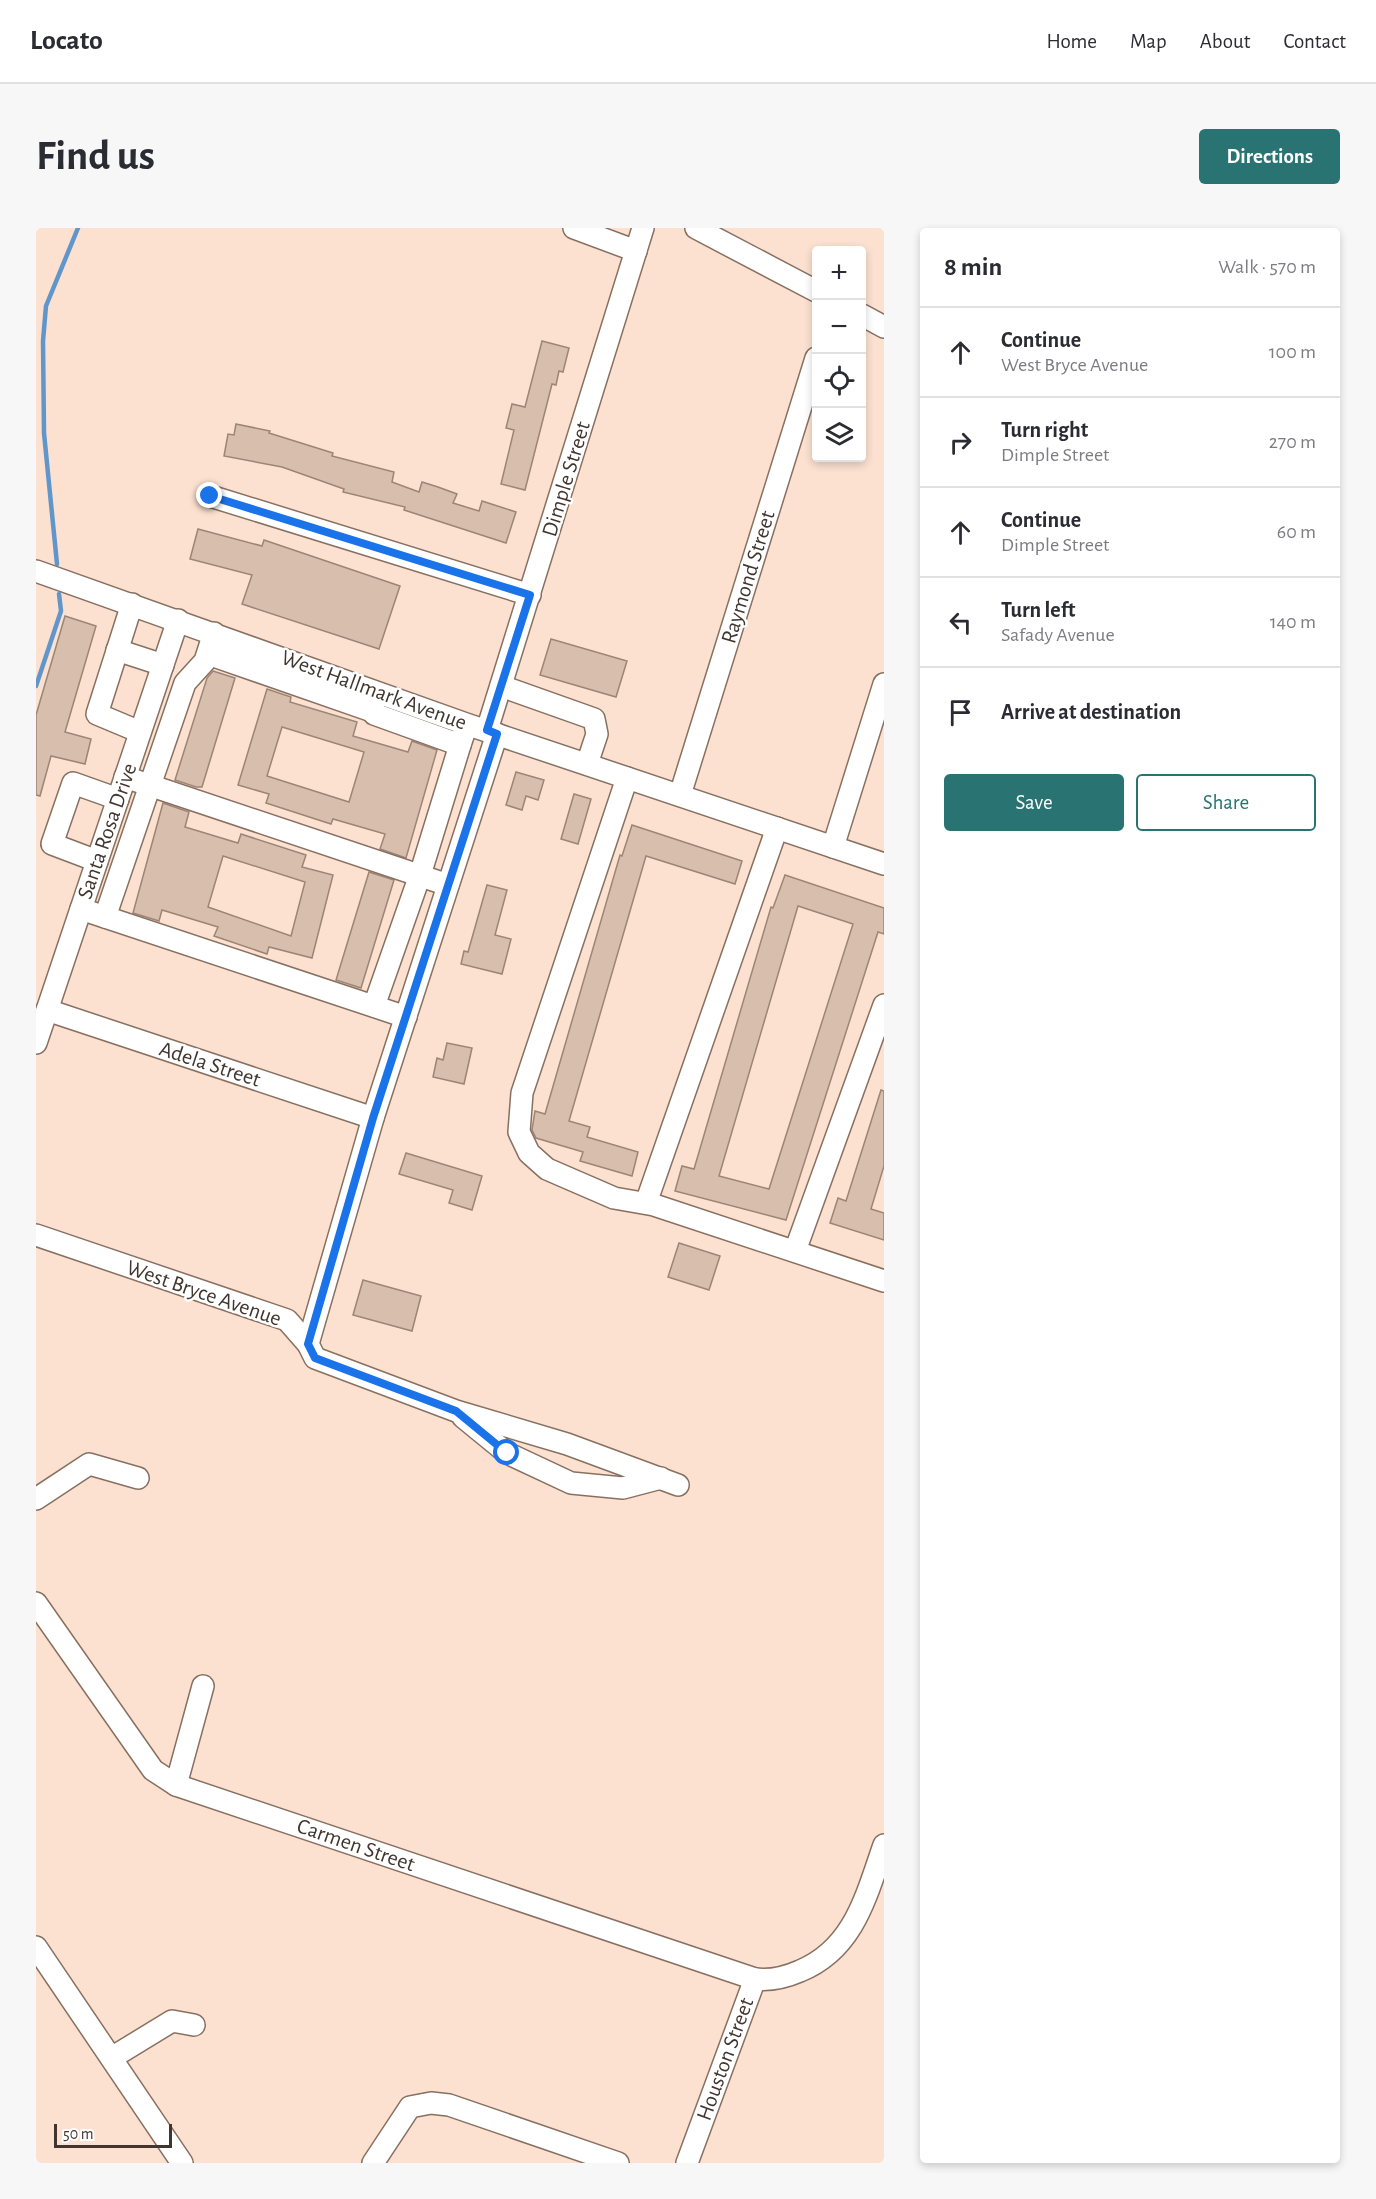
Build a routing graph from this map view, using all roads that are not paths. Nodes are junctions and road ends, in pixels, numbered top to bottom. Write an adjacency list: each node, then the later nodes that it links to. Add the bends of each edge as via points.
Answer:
1 (574, 228): 4 (street)
2 (643, 228): 4 (street, Dimple Street)
3 (696, 228): 5 (street)
4 (636, 251): 11 (street, Dimple Street)
5 (812, 289)
6 (866, 318): 7 (street)
7 (884, 327)
8 (812, 371): 29 (street, Raymond Street)
9 (210, 496): 11 (street)
10 (38, 578): 12 (street, West Hallmark Avenue)
11 (530, 595): 19 (street, Dimple Street)
12 (132, 604): 13 (street, West Hallmark Avenue); 15 (street)
13 (178, 620): 14 (street, West Hallmark Avenue); 17 (street, Santa Rosa Drive)
14 (214, 633): 16 (street); 20 (street, West Hallmark Avenue)
15 (117, 650): 17 (street); 22 (street, via 97,714)
16 (208, 654): 20 (street); 28 (street, via 185,683)
17 (163, 665): 22 (street, Santa Rosa Drive)
18 (884, 684): 32 (street)
19 (501, 686): 23 (street, Dimple Street); 25 (street, via 594,719 597,734)
20 (374, 701): 21 (street, West Hallmark Avenue); 24 (street)
21 (466, 724): 23 (street, West Hallmark Avenue); 24 (street)
22 (140, 732): 26 (street, Santa Rosa Drive)
23 (492, 732): 25 (street, West Hallmark Avenue); 36 (street, Dimple Street)
24 (460, 745): 35 (street)
25 (587, 764): 27 (street, West Hallmark Avenue)
26 (125, 777): 28 (street); 30 (street, Santa Rosa Drive)
27 (627, 778): 29 (street, West Hallmark Avenue); 45 (street, via 522,1093 519,1132 529,1153 547,1169 614,1198)
28 (150, 785): 35 (street); 38 (street)
29 (680, 795): 31 (street, West Hallmark Avenue)
30 (118, 798): 33 (street, Santa Rosa Drive); 33 (street, via 74,783 52,844)
31 (777, 828): 32 (street, West Hallmark Avenue); 45 (street)
32 (833, 847): 34 (street, West Hallmark Avenue)
33 (97, 861): 37 (street, Santa Rosa Drive)
34 (884, 864)
35 (420, 875): 36 (street); 40 (street)
36 (448, 885): 42 (street, Dimple Street)
37 (81, 909): 38 (street); 41 (street, Santa Rosa Drive)
38 (105, 917): 40 (street)
39 (884, 1005): 47 (street)
40 (374, 1006): 42 (street)
41 (47, 1010): 43 (street, Santa Rosa Drive); 44 (street, Adela Street)
42 (406, 1017): 44 (street, Dimple Street)
43 (36, 1043)
44 (373, 1118): 49 (street, Dimple Street)
45 (646, 1203): 47 (street)
46 (36, 1234): 49 (street, West Bryce Avenue, via 287,1320)
47 (795, 1251): 48 (street)
48 (884, 1281)
49 (308, 1344): 50 (street, West Bryce Avenue, via 315,1358)
50 (456, 1411): 50 (street, West Bryce Avenue, via 567,1444 670,1481 623,1488 571,1483 507,1453)
51 (138, 1478): 52 (street, via 89,1464)
52 (36, 1499)
53 (36, 1603): 55 (street, Carmen Street, via 153,1770)
54 (203, 1686): 55 (street)
55 (176, 1785): 58 (street, Carmen Street)
56 (884, 1845): 58 (street, Houston Street, via 859,1916 838,1946 794,1974 770,1981)
57 (36, 1947): 60 (street)
58 (755, 1979): 64 (street, Houston Street)
59 (194, 2025): 60 (street, via 172,2020)
60 (113, 2057): 61 (street)
61 (182, 2163)
62 (373, 2163): 63 (street, via 410,2107 422,2104 449,2105)
63 (618, 2163)
64 (687, 2163)

